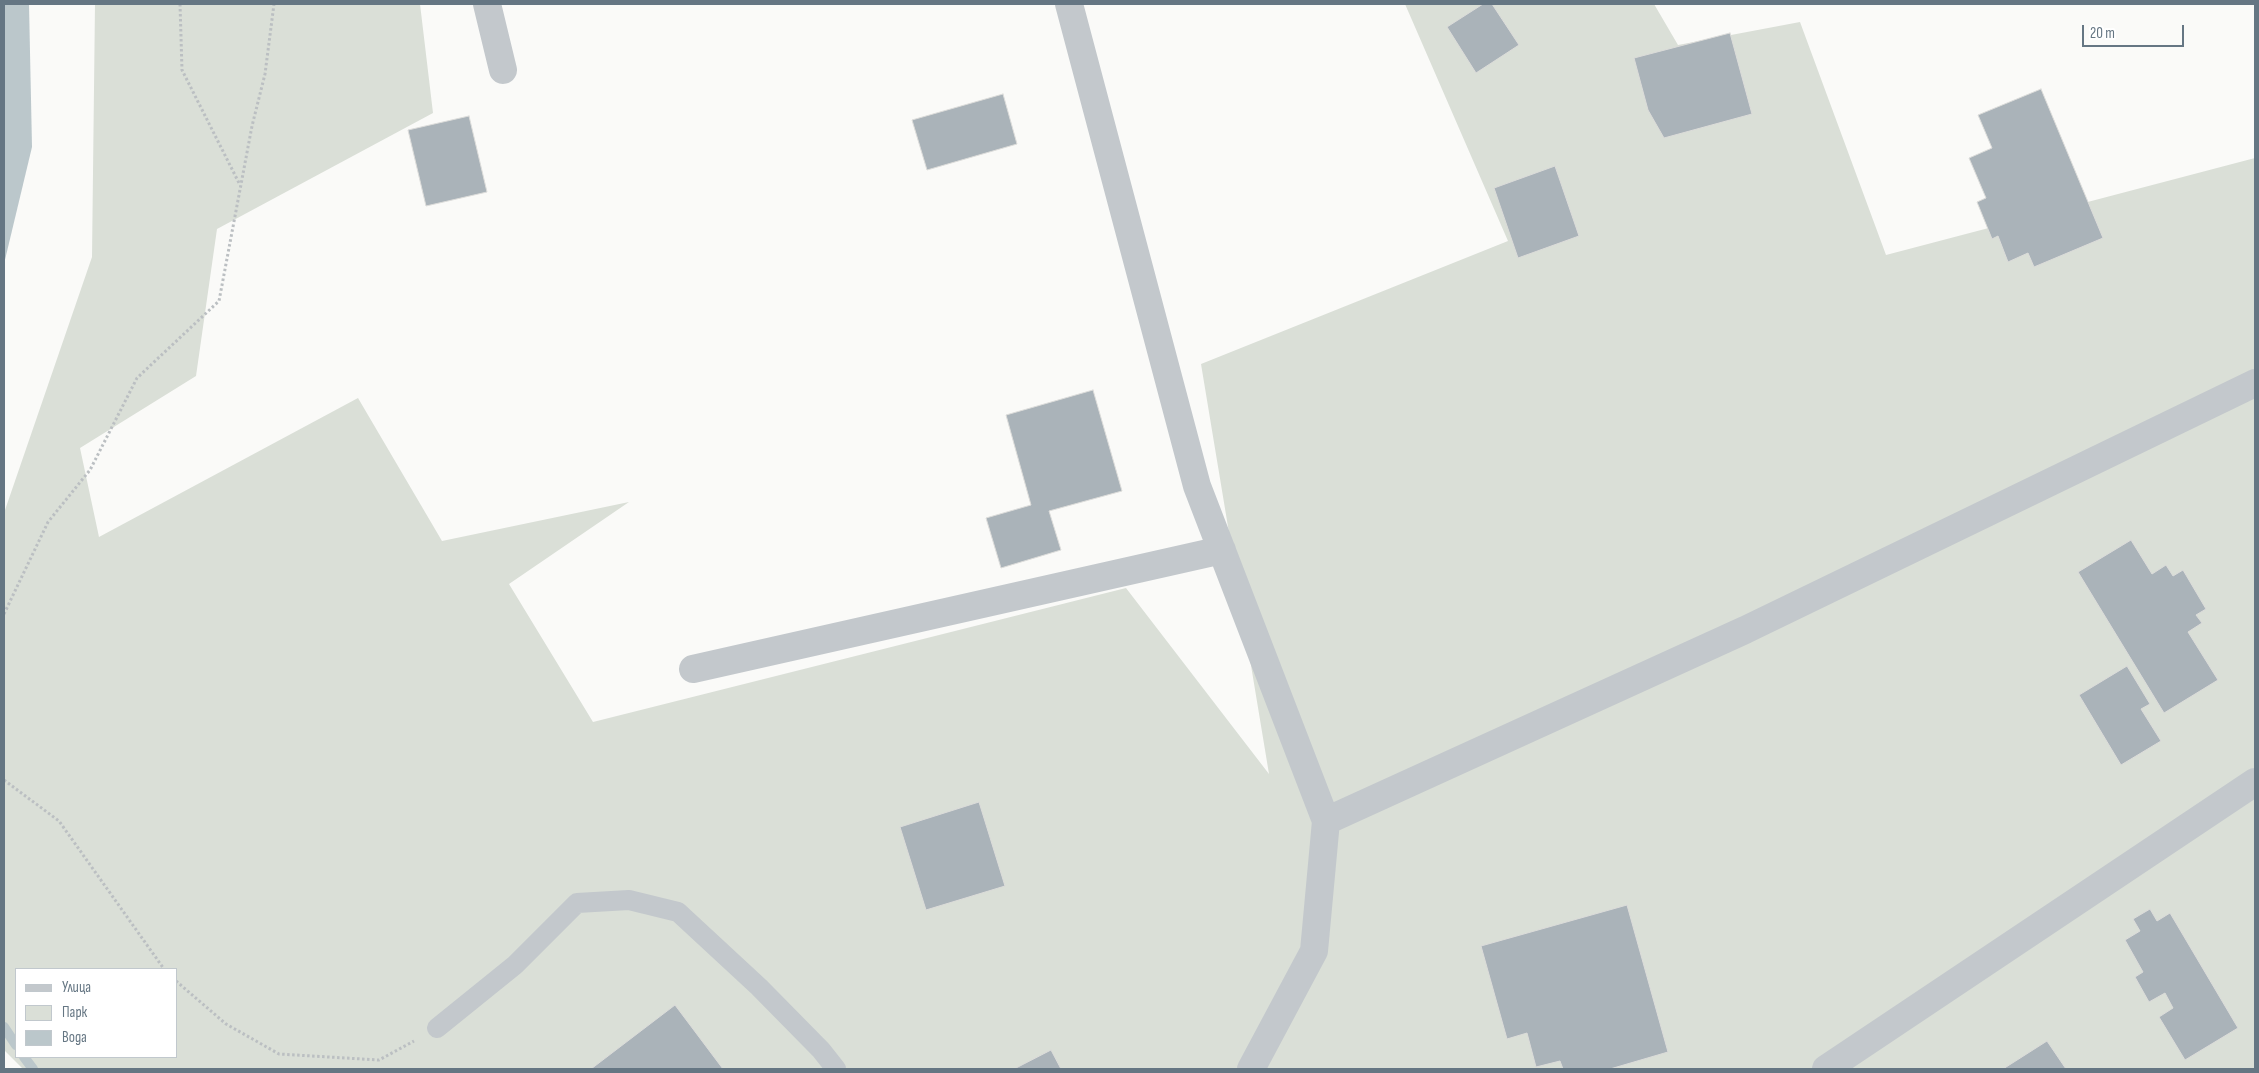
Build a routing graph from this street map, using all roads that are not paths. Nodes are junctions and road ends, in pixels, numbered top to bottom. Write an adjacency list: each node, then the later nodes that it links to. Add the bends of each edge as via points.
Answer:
1 (487, 4): 3 (street)
2 (1069, 4): 5 (street, via 1197,486)
3 (503, 70)
4 (2255, 383): 8 (street, via 1745,630)
5 (1222, 550): 6 (street); 8 (street)
6 (692, 670)
7 (2255, 782): 12 (street)
8 (1326, 821): 11 (street, via 1314,951)
9 (437, 1028): 10 (lane, via 515,965 577,903 629,900 678,912 759,987)
10 (836, 1069)
11 (1251, 1069)
12 (1826, 1069)

